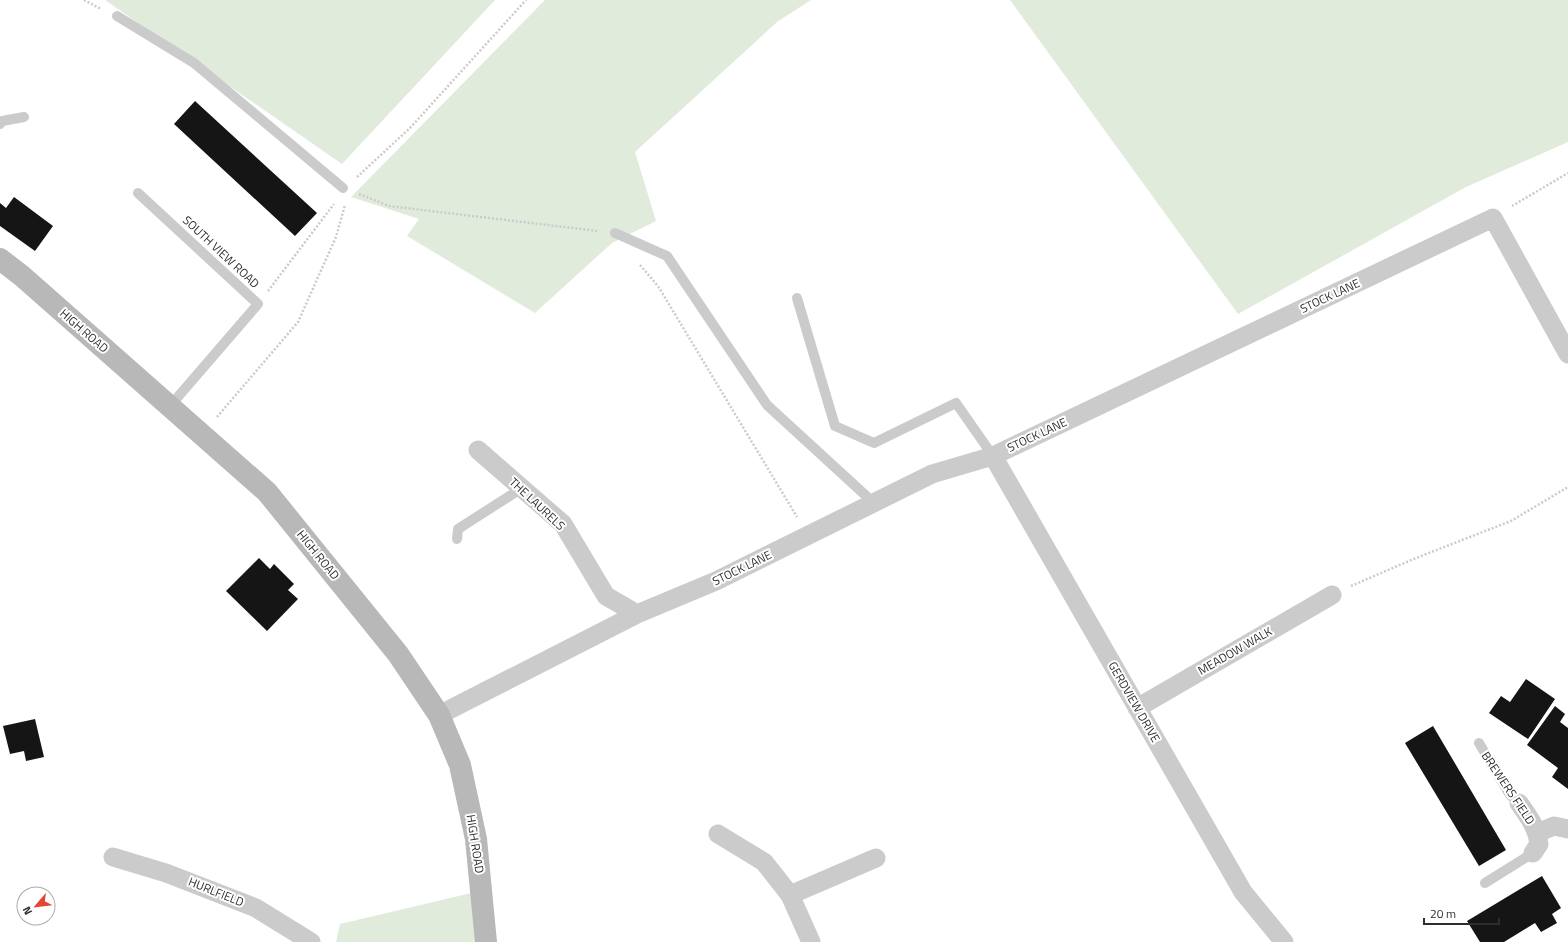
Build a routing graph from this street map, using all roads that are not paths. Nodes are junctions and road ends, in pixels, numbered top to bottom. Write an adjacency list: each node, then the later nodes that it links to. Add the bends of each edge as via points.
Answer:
1 (117, 16): 4 (lane, via 194,63)
2 (24, 116): 3 (lane, via 2,121)
3 (0, 124)
4 (346, 189)
5 (138, 193): 10 (lane, SOUTH VIEW ROAD, via 258,304)
6 (615, 234): 14 (lane, via 667,256 766,405)
7 (0, 259): 10 (main road, HIGH ROAD)
8 (797, 298): 12 (lane, via 835,426 874,444 956,403)
9 (1568, 354): 12 (street, STOCK LANE, via 1493,218)
10 (170, 406): 19 (main road, HIGH ROAD, via 267,492 398,654)
11 (478, 450): 13 (street, THE LAURELS)
12 (993, 456): 14 (street, STOCK LANE, via 932,474); 18 (street, GERDVIEW DRIVE)
13 (522, 488): 15 (lane, via 458,529); 17 (street, THE LAURELS, via 562,524 606,596)
14 (875, 504): 17 (street, STOCK LANE, via 716,581)
15 (457, 539)
16 (1332, 595): 18 (street, MEADOW WALK)
17 (637, 614): 19 (street, STOCK LANE)
18 (1137, 708): 33 (street, GERDVIEW DRIVE, via 1243,892)
19 (439, 715): 31 (main road, HIGH ROAD, via 460,765 476,839)
20 (1479, 743): 21 (lane, BREWERS FIELD, via 1510,795)
21 (1519, 803): 23 (street, BREWERS FIELD, via 1534,824)
22 (1568, 829): 23 (street, BREWERS FIELD, via 1554,826)
23 (1537, 833): 25 (street, BREWERS FIELD, via 1539,844)
24 (718, 834): 29 (street, via 764,862)
25 (1533, 853): 28 (lane, BREWERS FIELD)
26 (113, 857): 30 (street, HURLFIELD, via 166,873 256,908)
27 (876, 858): 29 (street)
28 (1485, 883)
29 (790, 895): 32 (street)
30 (311, 942)
31 (486, 942)
32 (811, 942)
33 (1284, 942)

